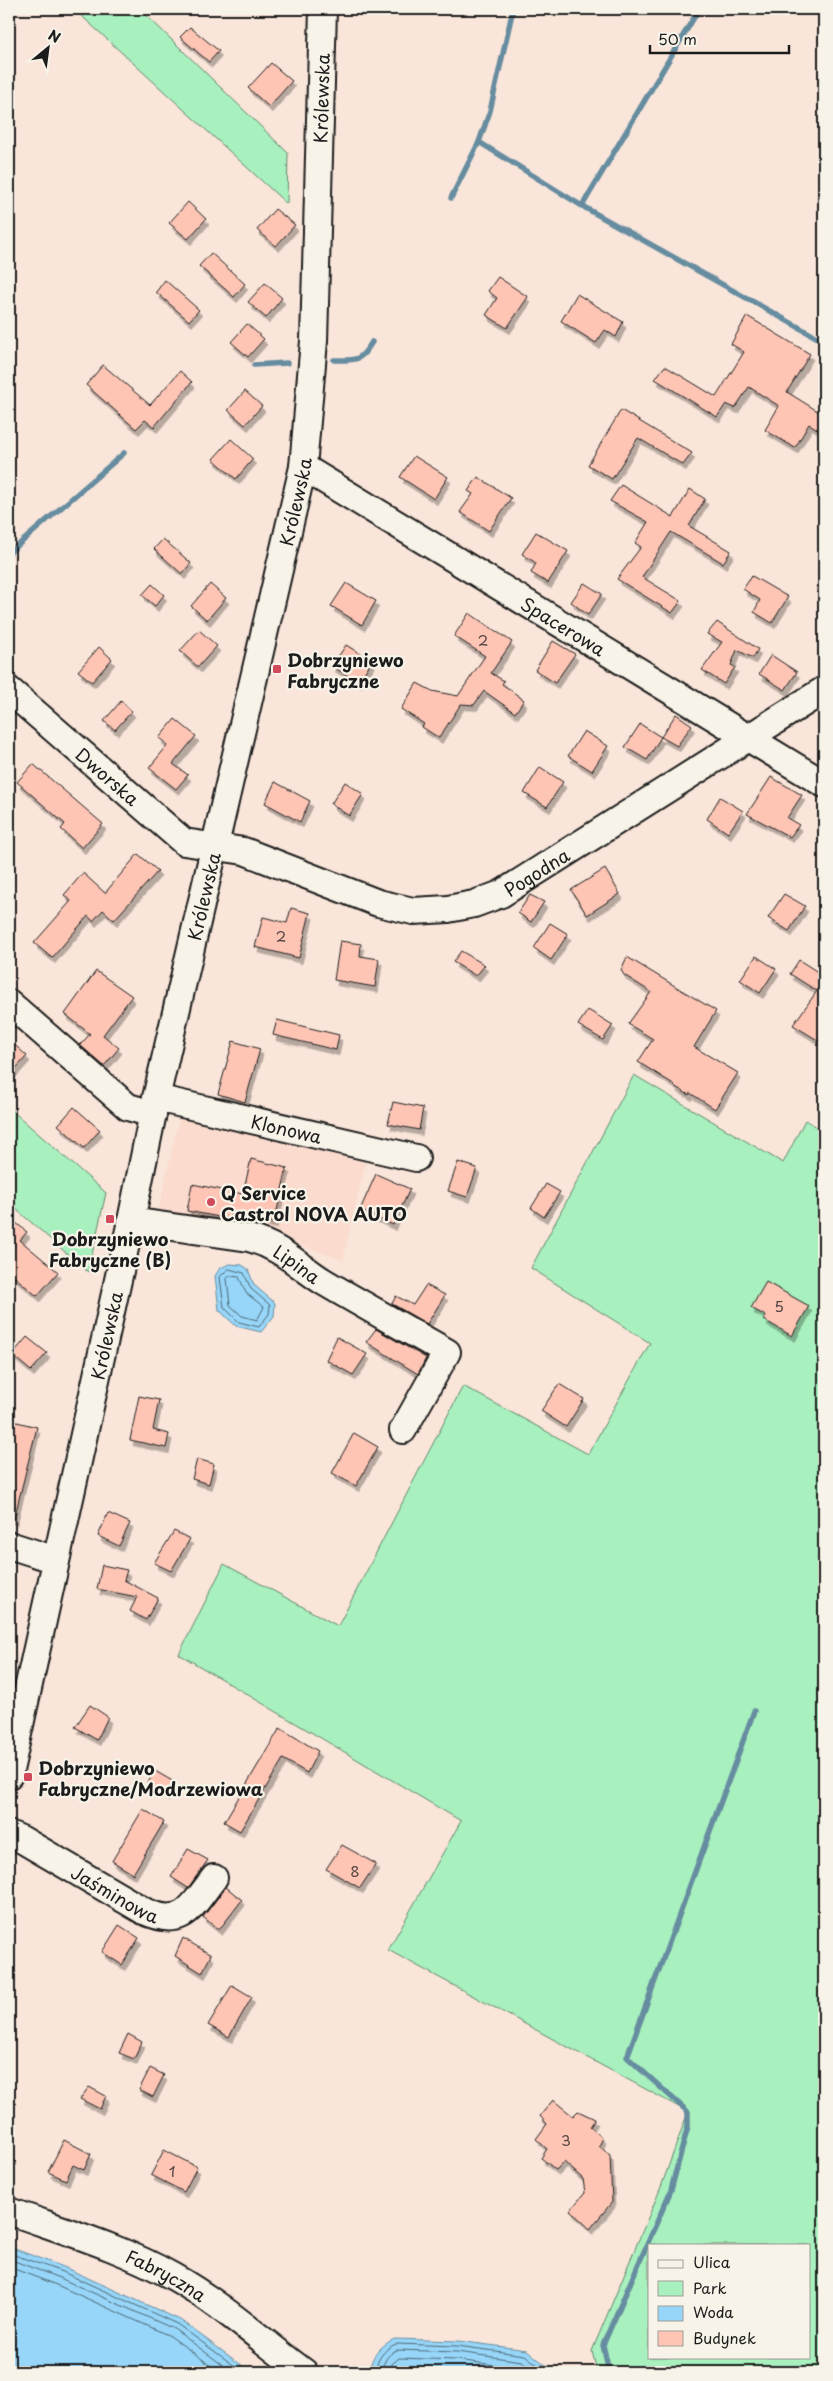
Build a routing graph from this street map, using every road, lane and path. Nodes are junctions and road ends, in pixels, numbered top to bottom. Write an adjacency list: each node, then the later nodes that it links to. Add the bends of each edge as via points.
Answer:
1 (322, 9): 2 (street, Królewska, via 314,341)
2 (303, 467): 5 (street, Spacerowa); 7 (street, Królewska)
3 (9, 690): 7 (street, Dworska, via 184,842)
4 (824, 690): 5 (street, Pogodna)
5 (749, 740): 6 (street, Spacerowa); 7 (street, Pogodna, via 501,894 474,904 413,911 378,903 244,850)
6 (824, 784)
7 (214, 848): 9 (street, Królewska)
8 (9, 1003): 9 (street, Klonowa, via 128,1107)
9 (154, 1106): 10 (street, Klonowa); 11 (street, Królewska)
10 (416, 1158)
11 (131, 1221): 12 (street, Lipina, via 266,1242 350,1298 447,1352); 14 (street, Królewska)
12 (403, 1430)
13 (9, 1545): 14 (street)
14 (56, 1560): 15 (street, Królewska)
15 (9, 1775)
16 (9, 1834): 17 (street, Jaśminowa, via 159,1918 169,1920 180,1916 191,1908)
17 (214, 1878)
18 (9, 2211): 19 (street, Fabryczna, via 126,2252 173,2277)
19 (304, 2372)

